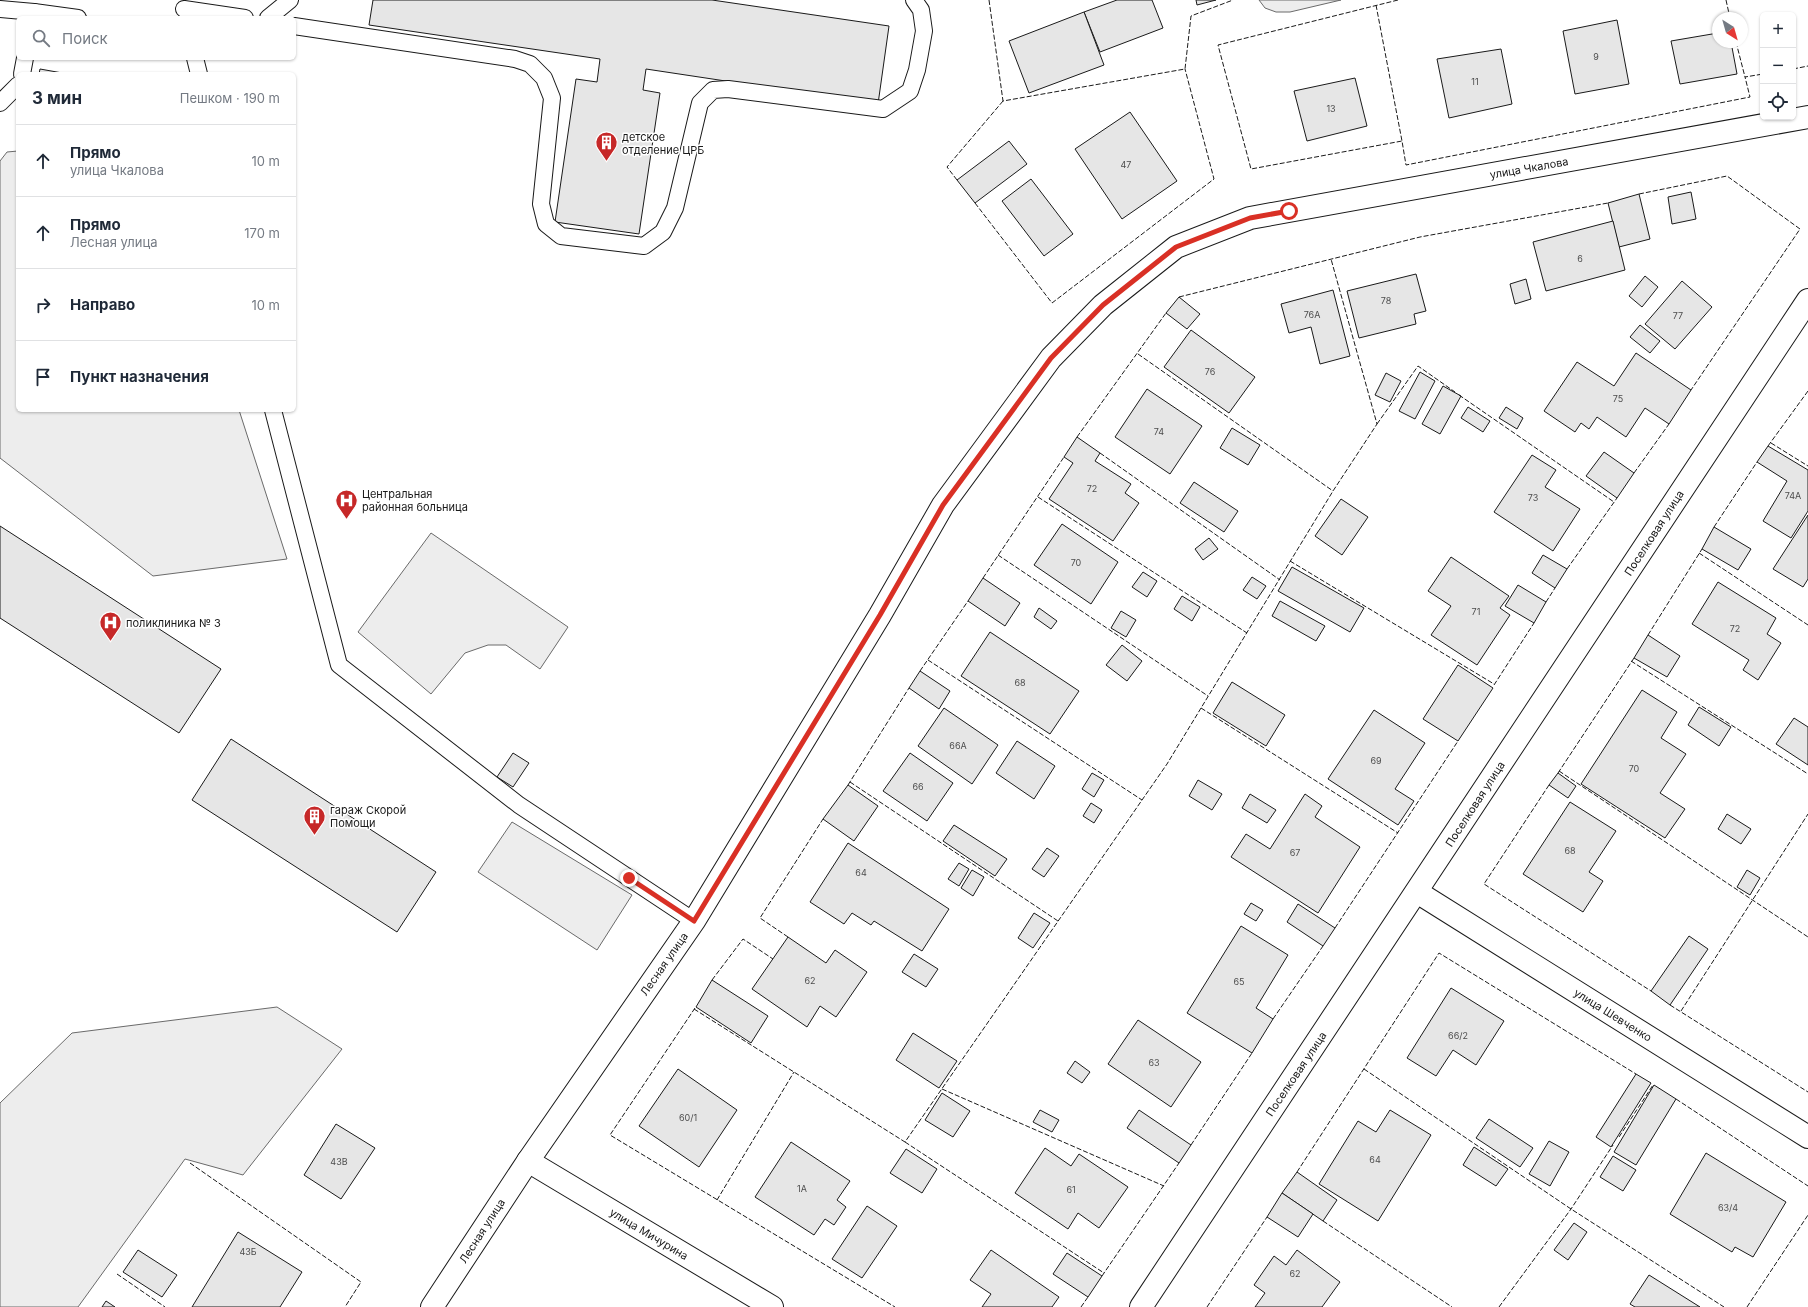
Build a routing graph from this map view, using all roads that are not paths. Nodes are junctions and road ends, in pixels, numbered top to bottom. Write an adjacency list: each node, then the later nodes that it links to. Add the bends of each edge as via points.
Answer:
1 (290, 0): 8 (lane)
2 (914, 0): 9 (lane, via 921,10 924,31 917,70 910,91 884,109 728,89 713,90 700,103 675,208 663,232 644,246 561,236 546,224 541,204 552,98 544,78 530,64 515,59)
3 (0, 9): 5 (lane)
4 (184, 9): 7 (lane)
5 (33, 15): 6 (lane)
6 (48, 16)
7 (231, 16)
8 (270, 16)
9 (296, 26)
10 (25, 60): 12 (lane)
11 (196, 60): 13 (lane)
12 (22, 72)
13 (198, 72)
14 (16, 87): 15 (lane)
15 (0, 103)
16 (1808, 117): 17 (street, улица Чкалова)
17 (1250, 218): 21 (street, Лесная улица, via 1176,247 1103,305 1051,358 943,505 880,615)
18 (1808, 300): 20 (street, Поселковая улица)
19 (273, 412): 21 (lane, via 339,665 519,805)
20 (1417, 892): 22 (street, улица Шевченко); 26 (street, Поселковая улица)
21 (694, 921): 23 (street, Лесная улица)
22 (1808, 1137)
23 (528, 1161): 24 (street, Лесная улица); 25 (street, улица Мичурина)
24 (432, 1307)
25 (772, 1307)
26 (1141, 1307)

